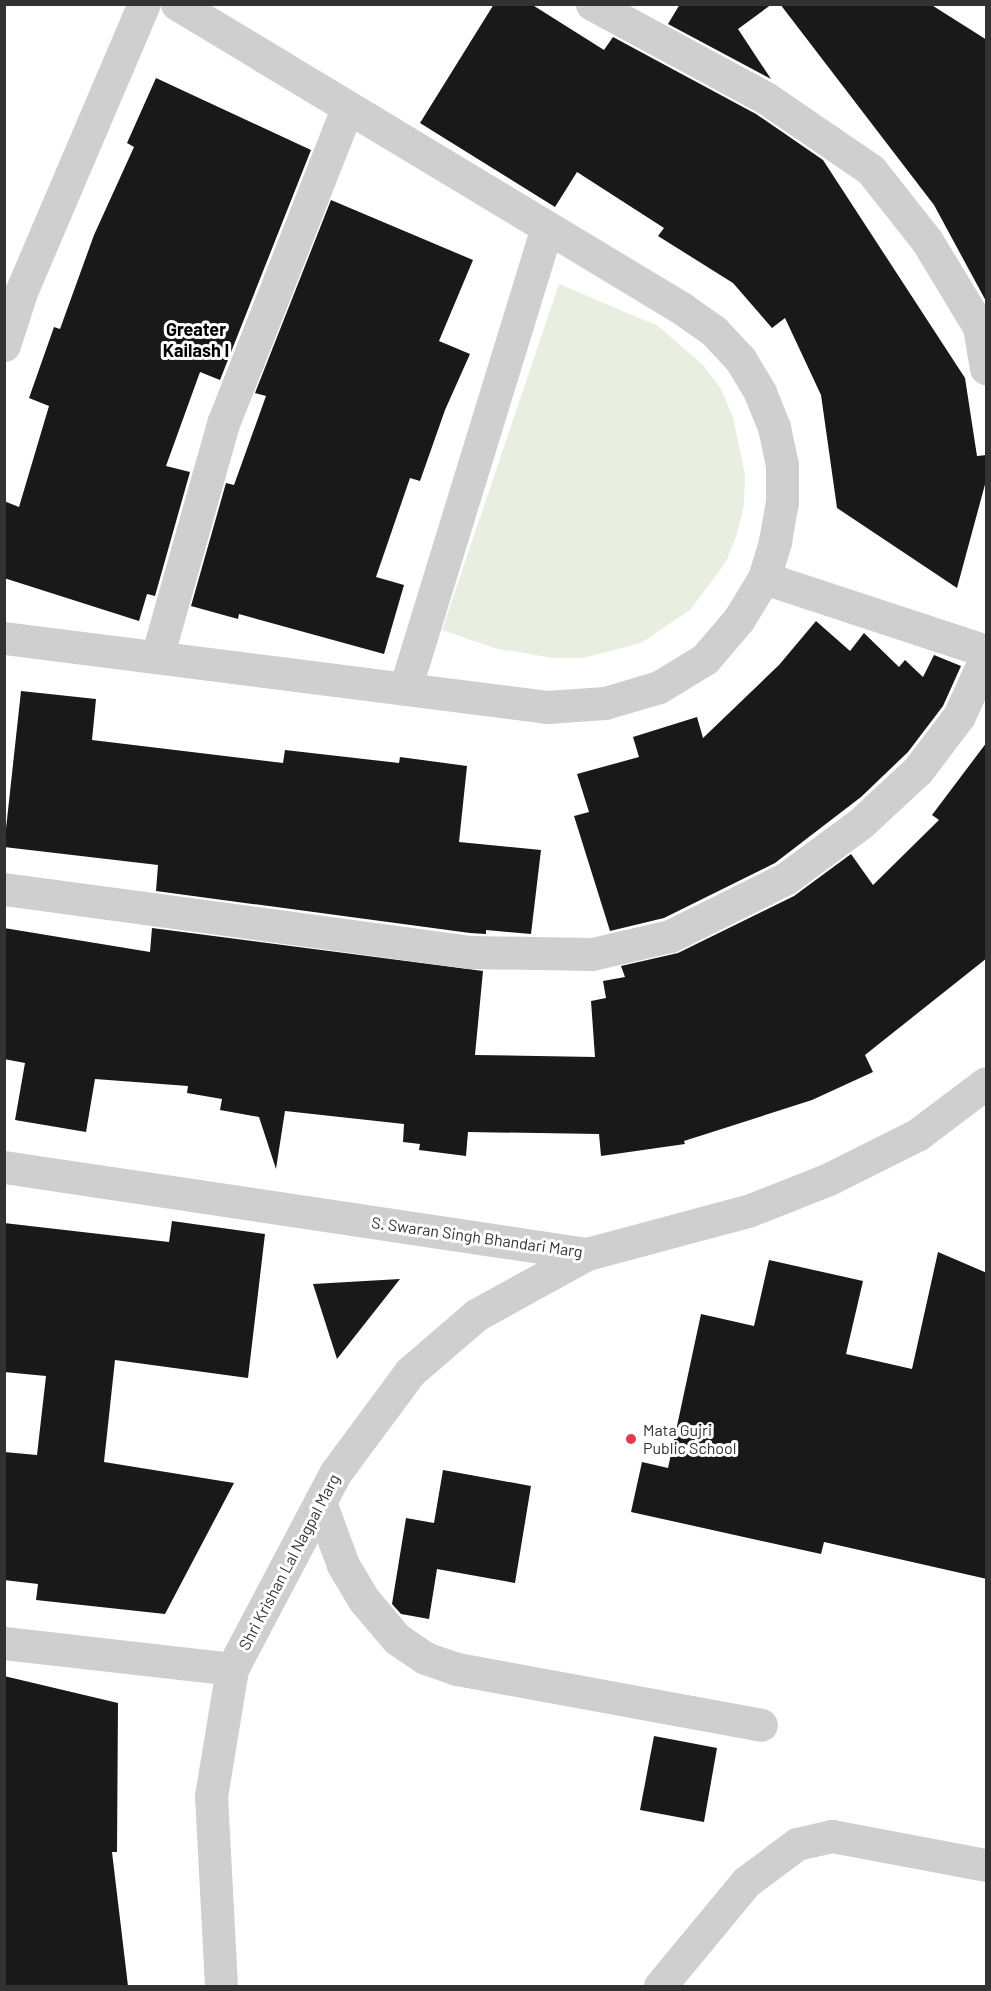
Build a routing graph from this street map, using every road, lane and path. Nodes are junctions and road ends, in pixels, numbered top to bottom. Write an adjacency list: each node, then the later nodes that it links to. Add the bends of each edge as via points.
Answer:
1 (144, 4): 6 (street, via 21,292)
2 (177, 4): 4 (street)
3 (592, 4): 7 (street, via 766,98 871,170 927,241 979,327)
4 (347, 108): 5 (street); 11 (street, via 224,421)
5 (546, 230): 8 (street, via 683,309 714,332 740,359 771,418 782,465 782,503); 13 (street)
6 (4, 345)
7 (987, 368)
8 (764, 578): 10 (street); 13 (street, via 739,619 705,659 659,687 604,703 547,707)
9 (4, 638): 11 (street)
10 (987, 651)
11 (156, 657): 13 (street)
12 (987, 657): 14 (street, via 959,716 918,770 861,823 785,879 670,936 592,954 469,952)
13 (405, 689)
14 (4, 889)
15 (987, 1083): 17 (street, S. Swaran Singh Bhandari Marg, via 917,1135 829,1179 748,1211)
16 (4, 1167): 17 (street, S. Swaran Singh Bhandari Marg)
17 (587, 1254): 18 (street, Shri Krishan Lal Nagpal Marg, via 476,1315 410,1372 336,1472)
18 (320, 1502): 20 (street, Shri Krishan Lal Nagpal Marg); 21 (street, via 344,1564 364,1600 397,1639 425,1658 457,1669)
19 (4, 1643): 20 (street)
20 (232, 1669): 23 (street, Shri Krishan Lal Nagpal Marg, via 211,1796)
21 (761, 1725)
22 (987, 1865): 24 (street, via 832,1836 796,1844 746,1882)
23 (221, 1986)
24 (660, 1986)

